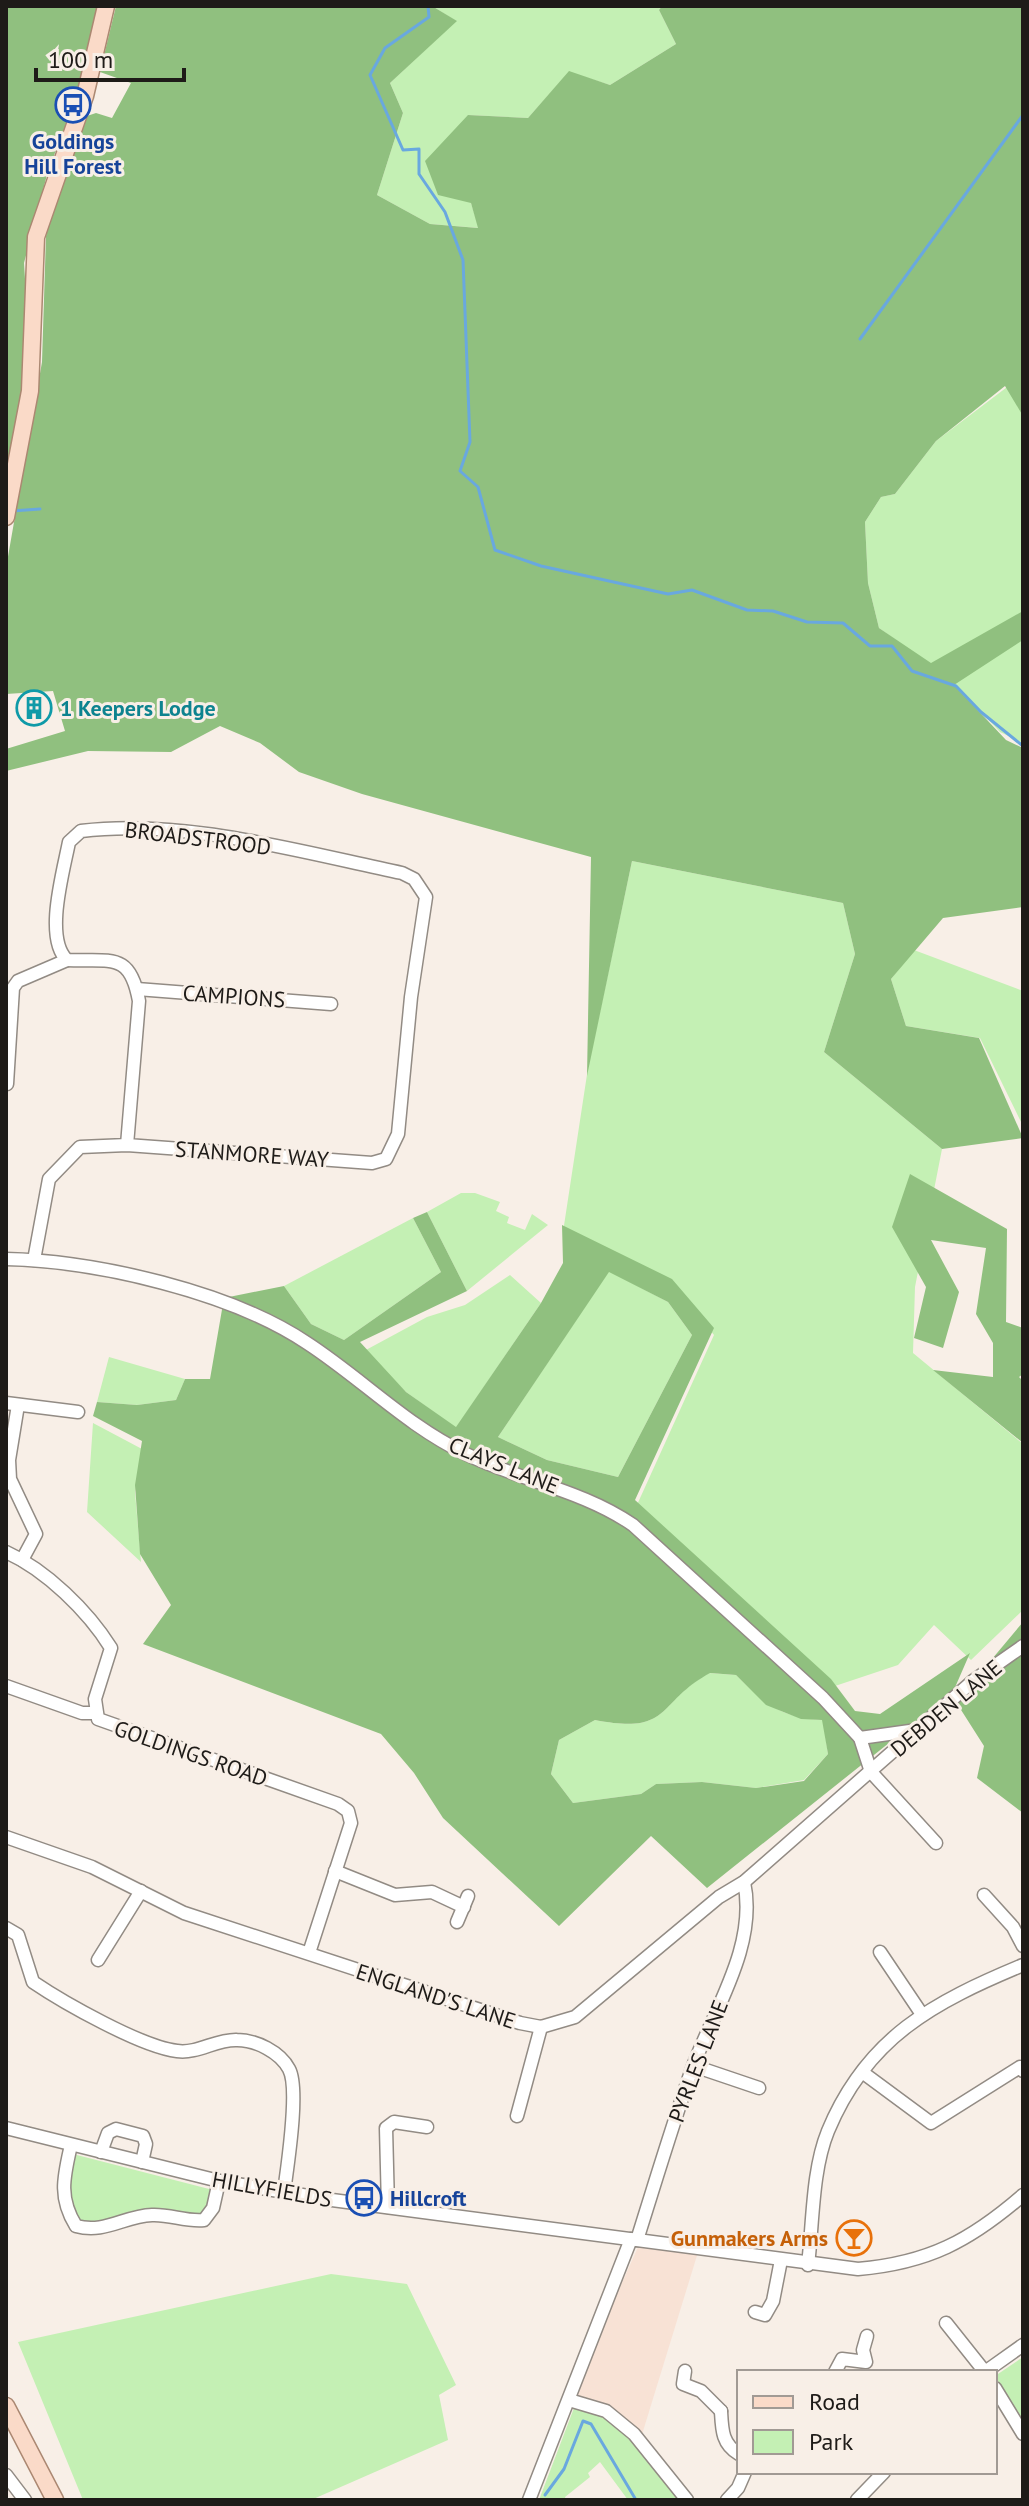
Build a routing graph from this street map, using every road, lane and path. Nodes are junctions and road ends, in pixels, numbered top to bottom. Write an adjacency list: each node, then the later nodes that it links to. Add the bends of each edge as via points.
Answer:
1 (106, 6): 2 (main road, via 85,96 36,237 30,391)
2 (6, 517)
3 (67, 960): 4 (street, via 130,968); 5 (street, BROADSTROOD, via 58,952 54,934 69,842 81,831 158,829 275,847 414,879 426,897); 7 (street, via 13,988)
4 (137, 989): 6 (street, CAMPIONS); 8 (street)
5 (411, 997): 8 (street, STANMORE WAY, via 398,1134 386,1159 372,1163)
6 (331, 1004)
7 (7, 1084)
8 (127, 1145): 10 (street, STANMORE WAY, via 80,1147 56,1168 43,1198)
9 (6, 1259): 10 (street, CLAYS LANE)
10 (34, 1260): 19 (street, CLAYS LANE, via 171,1286 239,1308 306,1342 464,1454 609,1509 753,1634)
11 (12, 1404): 12 (street); 14 (street, via 10,1479 36,1534)
12 (78, 1412)
13 (6, 1552): 14 (street, GOLDINGS ROAD)
14 (22, 1560): 17 (street, GOLDINGS ROAD, via 65,1595 111,1648)
15 (1023, 1646): 18 (street, DEBDEN LANE)
16 (6, 1686): 17 (street)
17 (95, 1713): 23 (street, GOLDINGS ROAD, via 113,1726 344,1807 351,1823)
18 (917, 1730): 19 (street); 20 (street, DEBDEN LANE)
19 (860, 1738): 20 (street, CLAYS LANE)
20 (871, 1772): 22 (street); 24 (street, DEBDEN LANE)
21 (6, 1837): 25 (street, ENGLAND'S LANE)
22 (936, 1843)
23 (335, 1871): 27 (street, via 395,1895 432,1892 466,1902); 31 (street, GOLDINGS ROAD)
24 (744, 1882): 35 (street, ENGLAND'S LANE, via 575,2017); 36 (street, PYRLES LANE, via 748,1911 740,1952)
25 (141, 1891): 31 (street, ENGLAND'S LANE, via 184,1913); 32 (street)
26 (984, 1895): 29 (street)
27 (457, 1922)
28 (6, 1928): 47 (street, via 18,1935 33,1982 89,2015 176,2051 238,2040 274,2053 292,2077)
29 (1023, 1946)
30 (880, 1952): 34 (street)
31 (309, 1953): 35 (street, ENGLAND'S LANE)
32 (98, 1960)
33 (1023, 1965): 34 (street)
34 (921, 2013): 38 (street, via 892,2036)
35 (541, 2027): 40 (street)
36 (694, 2066): 39 (street); 50 (street, PYRLES LANE)
37 (1023, 2071): 38 (street, via 1020,2067 931,2123)
38 (862, 2072): 52 (street, via 828,2132)
39 (759, 2088)
40 (517, 2116)
41 (427, 2127): 49 (street, via 394,2122 386,2128)
42 (6, 2128): 43 (street, HILLYFIELDS)
43 (71, 2145): 44 (street, HILLYFIELDS); 46 (street, via 62,2185 64,2207 76,2226 91,2231 153,2214 204,2220 213,2208)
44 (101, 2152): 45 (street, HILLYFIELDS); 45 (street, via 108,2133 116,2129 143,2136)
45 (142, 2162): 46 (street, HILLYFIELDS)
46 (219, 2181): 47 (street, HILLYFIELDS)
47 (284, 2192): 49 (street, HILLYFIELDS)
48 (1023, 2195): 52 (street, HILLYFIELDS, via 991,2223 939,2253 871,2268)
49 (388, 2207): 50 (street, HILLYFIELDS)
50 (634, 2240): 51 (street, HILLYFIELDS); 62 (street, PYRLES LANE)
51 (781, 2260): 52 (street, HILLYFIELDS); 53 (street, via 773,2301 760,2314)
52 (808, 2265)
53 (778, 2322)
54 (946, 2323): 58 (street)
55 (867, 2336): 57 (street, via 866,2362 842,2359)
56 (1023, 2345): 59 (street)
57 (836, 2370)
58 (983, 2370)
59 (988, 2370)
60 (685, 2371): 65 (street, via 683,2384 701,2391)
61 (997, 2391): 66 (street)
62 (569, 2400): 73 (street, PYRLES LANE); 74 (street, via 606,2411 634,2434)
63 (735, 2404): 65 (street)
64 (6, 2406): 72 (main road)
65 (715, 2411): 67 (street, via 729,2449)
66 (1023, 2434)
67 (737, 2453)
68 (744, 2474): 75 (street)
69 (882, 2474): 76 (street)
70 (6, 2475): 71 (street)
71 (25, 2500)
72 (55, 2500)
73 (529, 2500)
74 (687, 2500)
75 (727, 2500)
76 (857, 2500)

